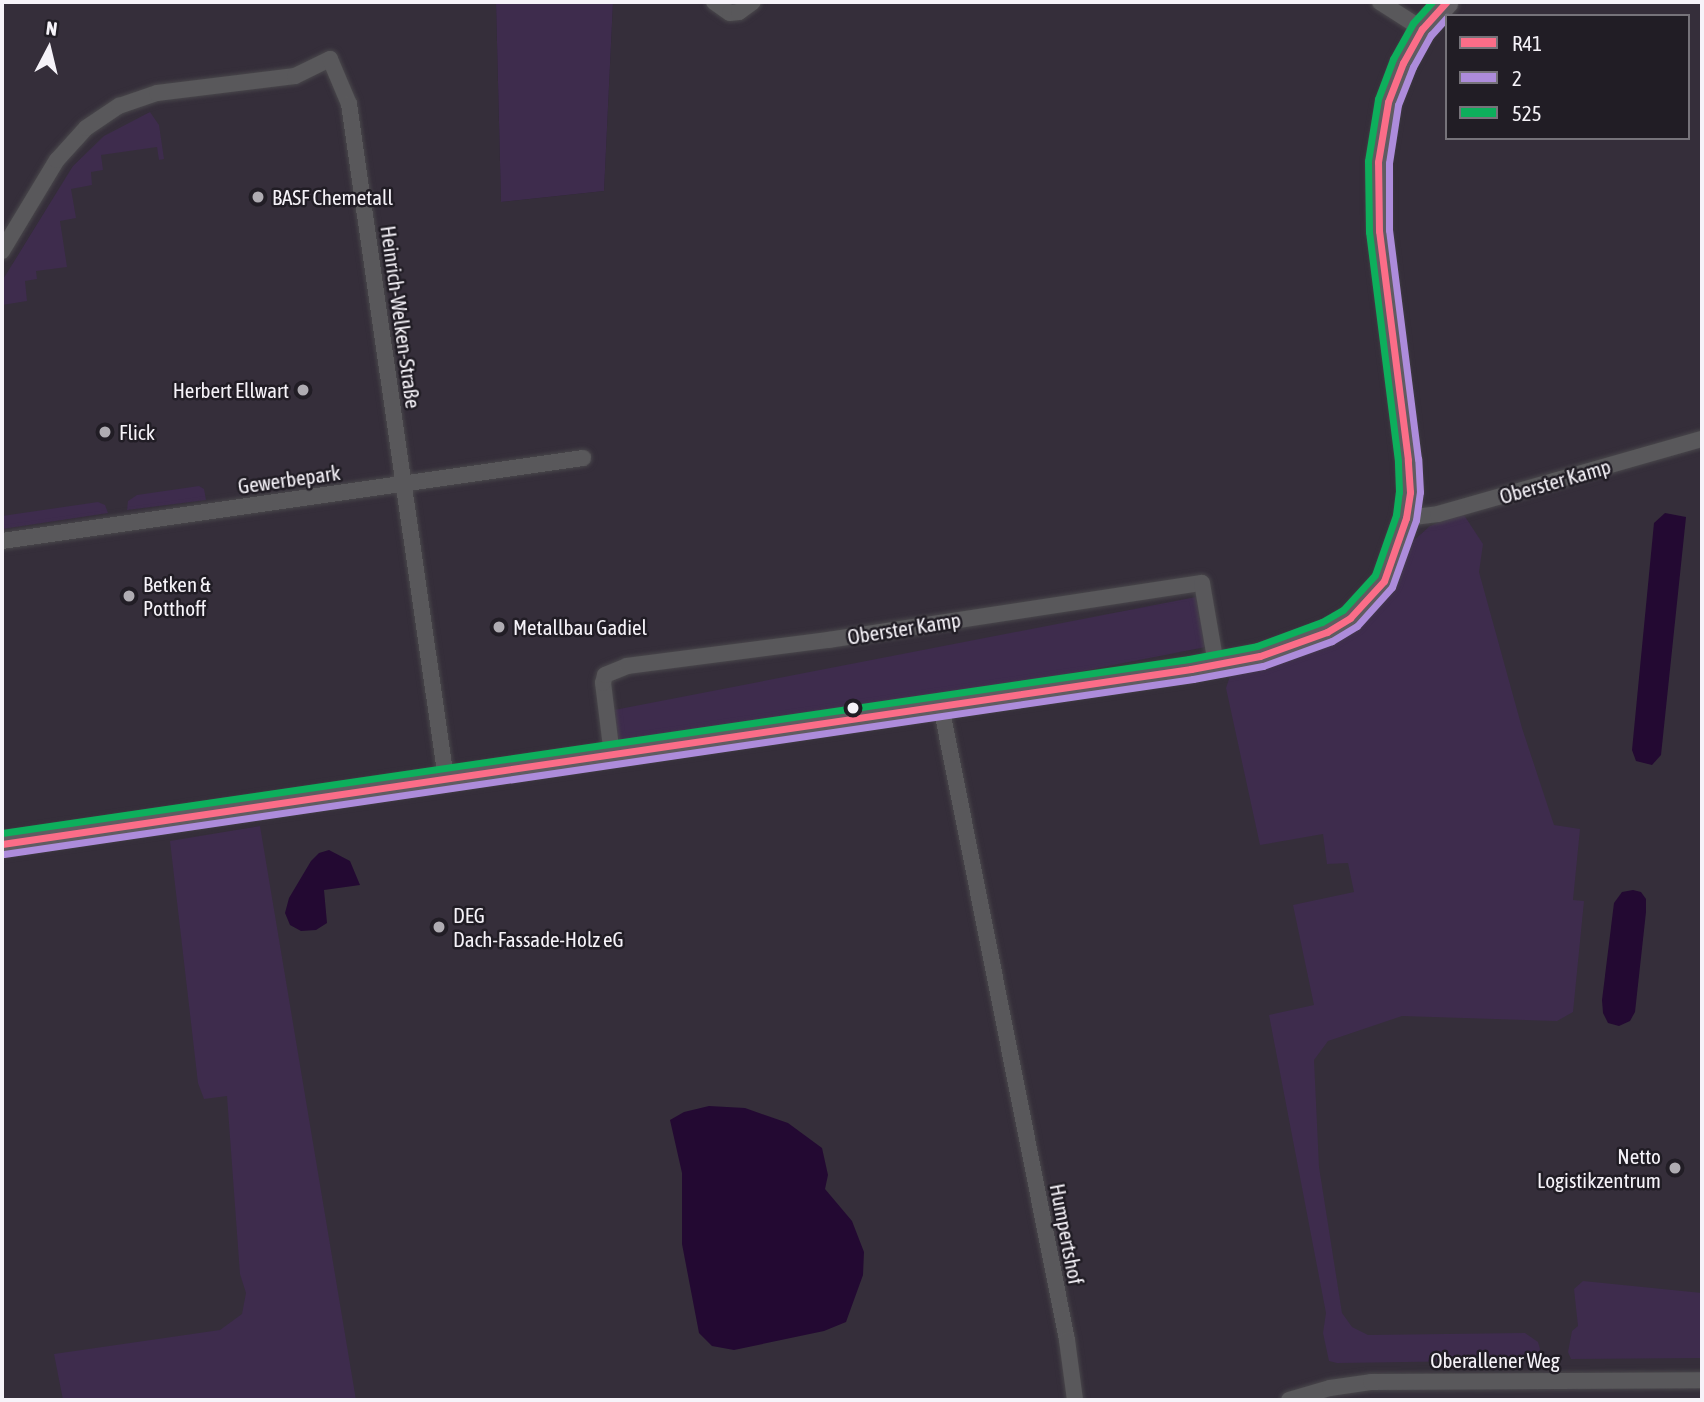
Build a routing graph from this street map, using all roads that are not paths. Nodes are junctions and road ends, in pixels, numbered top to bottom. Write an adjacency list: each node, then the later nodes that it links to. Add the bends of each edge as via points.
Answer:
1 (714, 2): 2 (street, via 730,13)
2 (753, 2)
3 (1380, 2): 5 (street)
4 (1446, 2): 5 (main road)
5 (1422, 29): 10 (main road, via 1388,102 1378,162 1379,230 1408,460)
6 (2, 251): 9 (street, Heinrich-Welken-Straße, via 57,160 86,128 119,106 168,91 295,76 330,59 349,104)
7 (1702, 439): 10 (street, Oberster Kamp, via 1438,514)
8 (583, 458): 9 (street, Gewerbepark)
9 (404, 485): 11 (street, Gewerbepark); 15 (street, Heinrich-Welken-Straße)
10 (1406, 518): 12 (main road, via 1384,581 1350,618 1299,643)
11 (2, 541)
12 (1216, 664): 13 (main road); 14 (street, Oberster Kamp, via 1202,583 628,666 605,675 603,683)
13 (941, 706): 14 (main road); 18 (street, Humpertshof)
14 (612, 755): 15 (main road)
15 (446, 779): 16 (main road)
16 (2, 844)
17 (1702, 1380): 19 (street, Oberallener Weg, via 1371,1382)
18 (1075, 1400)
19 (1289, 1400)

